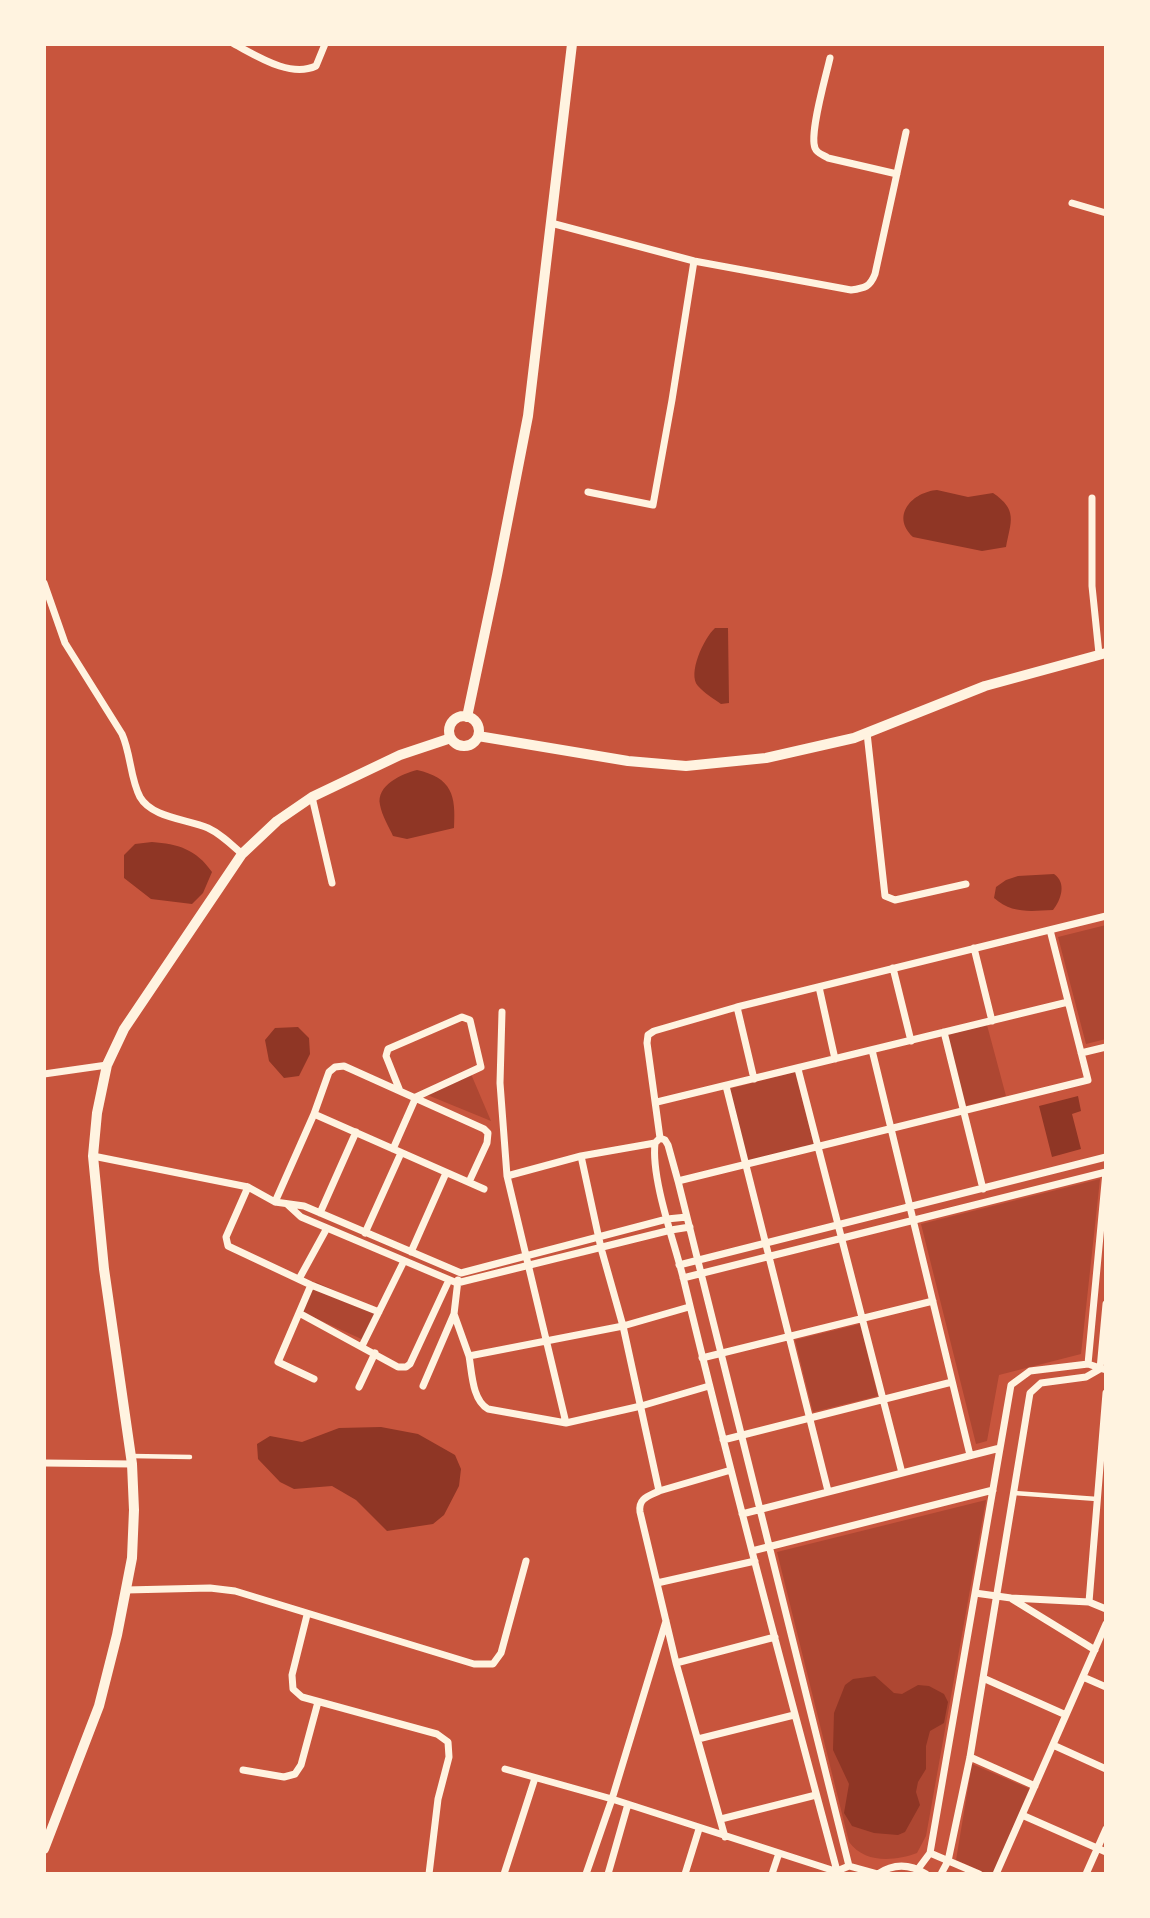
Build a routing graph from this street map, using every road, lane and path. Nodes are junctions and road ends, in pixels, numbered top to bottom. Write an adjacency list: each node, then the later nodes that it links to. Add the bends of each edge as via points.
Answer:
1 (234, 44): 2 (street, via 265,60 307,70 316,66)
2 (325, 44)
3 (572, 44): 9 (street)
4 (830, 58): 6 (street, via 815,124 815,148 828,158)
5 (906, 132): 6 (street)
6 (897, 174): 10 (street, via 875,274 866,288 851,290)
7 (1072, 203): 8 (street)
8 (1106, 213)
9 (551, 223): 10 (street); 15 (street, via 528,415)
10 (694, 261): 11 (street, via 653,505)
11 (588, 492)
12 (1093, 498): 14 (street, via 1093,602)
13 (44, 583): 20 (street, via 65,643 128,747 142,800 150,808 208,828)
14 (1103, 653): 16 (street, via 985,686)
15 (467, 717): 17 (street, via 478,726); 18 (street, via 453,721)
16 (867, 733): 17 (street, via 766,758 686,765 628,761); 22 (street, via 885,896 895,900)
17 (478, 736): 18 (street, via 464,747)
18 (451, 738): 19 (street, via 400,755)
19 (312, 797): 20 (street); 21 (street)
20 (242, 854): 38 (street, via 124,1029)
21 (332, 883)
22 (966, 884)
23 (1106, 916): 24 (street)
24 (1050, 930): 25 (street); 28 (street)
25 (974, 948): 26 (street); 31 (street)
26 (893, 968): 27 (street); 33 (street)
27 (819, 987): 29 (street); 37 (street)
28 (1068, 1002): 31 (street); 36 (street)
29 (737, 1007): 41 (street); 45 (street, via 648,1035)
30 (502, 1012): 60 (street, via 500,1083)
31 (992, 1021): 32 (street)
32 (944, 1032): 33 (street); 46 (street)
33 (911, 1041): 35 (street)
34 (1106, 1047): 36 (street)
35 (872, 1050): 37 (street); 48 (street)
36 (1081, 1053): 46 (street, via 1087,1080)
37 (835, 1059): 39 (street)
38 (107, 1065): 40 (street); 54 (street)
39 (798, 1069): 41 (street); 51 (street)
40 (44, 1074)
41 (754, 1079): 42 (street)
42 (726, 1086): 45 (street); 57 (street)
43 (400, 1091): 44 (street); 44 (street, via 386,1056 388,1049 467,1017 481,1067); 47 (street, via 339,1065 329,1072)
44 (415, 1097): 52 (street); 62 (street, via 488,1133)
45 (657, 1102): 50 (street)
46 (963, 1111): 48 (street); 65 (street)
47 (314, 1114): 49 (street); 66 (street)
48 (891, 1129): 51 (street); 68 (street)
49 (356, 1132): 52 (street); 69 (street)
50 (658, 1141): 55 (street); 61 (street, via 665,1140 668,1145); 71 (street, via 655,1157)
51 (818, 1147): 57 (street); 73 (street)
52 (393, 1149): 53 (street)
53 (401, 1153): 58 (street); 77 (street)
54 (93, 1156): 63 (street); 127 (street)
55 (581, 1156): 60 (street); 78 (street)
56 (1106, 1157): 65 (street)
57 (746, 1164): 61 (street); 80 (street)
58 (446, 1172): 62 (street); 82 (street)
59 (1106, 1172): 72 (street); 110 (street)
60 (507, 1175): 83 (street)
61 (678, 1181): 70 (street)
62 (469, 1182): 64 (street)
63 (248, 1187): 66 (street); 92 (street, via 226,1244)
64 (484, 1189)
65 (983, 1189): 68 (street)
66 (275, 1202): 67 (street)
67 (288, 1204): 69 (street); 75 (street, via 301,1217)
68 (910, 1207): 72 (street); 73 (street)
69 (320, 1213): 77 (street)
70 (687, 1217): 71 (street); 74 (street)
71 (667, 1219): 76 (street); 78 (street)
72 (914, 1220): 79 (street); 95 (street)
73 (838, 1225): 79 (street); 80 (street)
74 (690, 1227): 76 (street); 85 (street)
75 (327, 1228): 86 (street); 92 (street)
76 (671, 1230): 81 (street); 87 (street)
77 (365, 1233): 82 (street)
78 (598, 1236): 81 (street); 83 (street)
79 (841, 1238): 84 (street); 101 (street)
80 (766, 1243): 84 (street); 85 (street)
81 (601, 1248): 88 (street); 102 (street)
82 (411, 1252): 89 (street)
83 (526, 1256): 88 (street); 89 (street)
84 (769, 1256): 90 (street); 103 (street)
85 (698, 1260): 87 (street); 90 (street)
86 (404, 1261): 93 (street); 98 (street)
87 (679, 1265): 91 (street)
88 (528, 1267): 93 (street); 104 (street)
89 (461, 1273): 93 (street)
90 (702, 1273): 91 (street); 107 (street)
91 (683, 1278): 97 (street)
92 (299, 1279): 94 (street)
93 (453, 1281): 100 (street); 106 (street, via 410,1364 401,1368)
94 (311, 1285): 98 (street); 99 (street)
95 (933, 1301): 101 (street); 113 (street)
96 (1106, 1304): 111 (street)
97 (689, 1307): 102 (street); 109 (street)
98 (379, 1312): 105 (street)
99 (299, 1313): 105 (street); 112 (street, via 278,1362)
100 (454, 1314): 108 (street); 114 (street)
101 (862, 1319): 103 (street); 118 (street)
102 (623, 1326): 104 (street); 119 (street)
103 (790, 1337): 107 (street); 120 (street)
104 (545, 1340): 108 (street); 121 (street)
105 (362, 1346): 106 (street)
106 (375, 1353): 116 (street)
107 (722, 1354): 109 (street); 122 (street)
108 (469, 1356): 121 (street, via 482,1406)
109 (702, 1358): 115 (street)
110 (1088, 1364): 111 (street); 124 (street, via 1030,1371 1011,1385)
111 (1103, 1369): 134 (street, via 1086,1377 1041,1383 1030,1393)
112 (314, 1379)
113 (952, 1382): 118 (street); 125 (street)
114 (423, 1386)
115 (709, 1386): 119 (street); 123 (street)
116 (359, 1387)
117 (1106, 1393): 135 (street)
118 (883, 1399): 120 (street); 130 (street)
119 (641, 1406): 121 (street); 132 (street)
120 (810, 1418): 122 (street); 133 (street)
121 (566, 1423)
122 (742, 1434): 123 (street); 136 (street)
123 (723, 1440): 129 (street)
124 (1000, 1448): 125 (street); 131 (street)
125 (970, 1455): 130 (street)
126 (190, 1457): 127 (lane)
127 (132, 1460): 128 (street); 143 (street, via 132,1546)
128 (44, 1463)
129 (731, 1470): 132 (street); 137 (street)
130 (902, 1473): 133 (street)
131 (993, 1490): 138 (street); 144 (street)
132 (659, 1491): 142 (street, via 644,1498 639,1507)
133 (828, 1491): 136 (street)
134 (1014, 1493): 135 (lane); 145 (street)
135 (1097, 1499): 147 (street)
136 (760, 1508): 137 (street); 138 (street)
137 (742, 1514): 139 (street)
138 (770, 1546): 139 (street); 183 (street)
139 (752, 1551): 141 (street)
140 (526, 1562): 149 (street, via 501,1653 493,1664 474,1664)
141 (755, 1562): 142 (street); 152 (street)
142 (657, 1583): 150 (street)
143 (126, 1590): 149 (street, via 234,1591); 178 (street, via 99,1706)
144 (975, 1593): 145 (street); 181 (street)
145 (997, 1595): 146 (street); 156 (street)
146 (1011, 1598): 147 (street); 153 (street)
147 (1089, 1602): 148 (street)
148 (1106, 1609)
149 (307, 1615): 158 (street, via 292,1675 293,1689)
150 (666, 1621): 154 (street); 170 (street)
151 (1106, 1624): 153 (street)
152 (775, 1637): 154 (street); 159 (street)
153 (1095, 1650): 155 (street)
154 (676, 1663): 161 (street)
155 (1083, 1677): 157 (street); 160 (street)
156 (983, 1678): 160 (street); 163 (street)
157 (1106, 1688)
158 (318, 1702): 166 (street, via 295,1774 284,1777); 186 (street, via 437,1734 448,1742)
159 (794, 1715): 161 (street); 169 (street)
160 (1066, 1715): 162 (street)
161 (698, 1739): 173 (street)
162 (1053, 1745): 165 (street); 168 (street)
163 (970, 1757): 168 (street); 182 (street)
164 (505, 1769): 167 (street)
165 (1106, 1769)
166 (243, 1770)
167 (535, 1778): 170 (street); 187 (street)
168 (1035, 1786): 172 (street)
169 (816, 1795): 173 (street); 185 (street)
170 (612, 1799): 171 (street); 188 (street)
171 (628, 1804): 174 (street); 189 (street)
172 (1022, 1815): 177 (street); 196 (street)
173 (721, 1819): 176 (street)
174 (699, 1829): 176 (street); 190 (street)
175 (1106, 1829): 177 (street)
176 (725, 1837): 180 (street)
177 (1098, 1848): 179 (street); 197 (street)
178 (44, 1849)
179 (1106, 1852)
180 (779, 1853): 185 (street); 191 (street)
181 (930, 1853): 182 (street); 184 (street)
182 (948, 1861): 194 (street); 195 (street)
183 (849, 1866): 185 (street); 192 (street)
184 (918, 1869): 192 (street, via 895,1866); 193 (street)
185 (839, 1873)
186 (429, 1874)
187 (504, 1874)
188 (586, 1874)
189 (608, 1874)
190 (685, 1874)
191 (772, 1874)
192 (878, 1874)
193 (926, 1874)
194 (941, 1874)
195 (979, 1874)
196 (996, 1874)
197 (1086, 1874)

